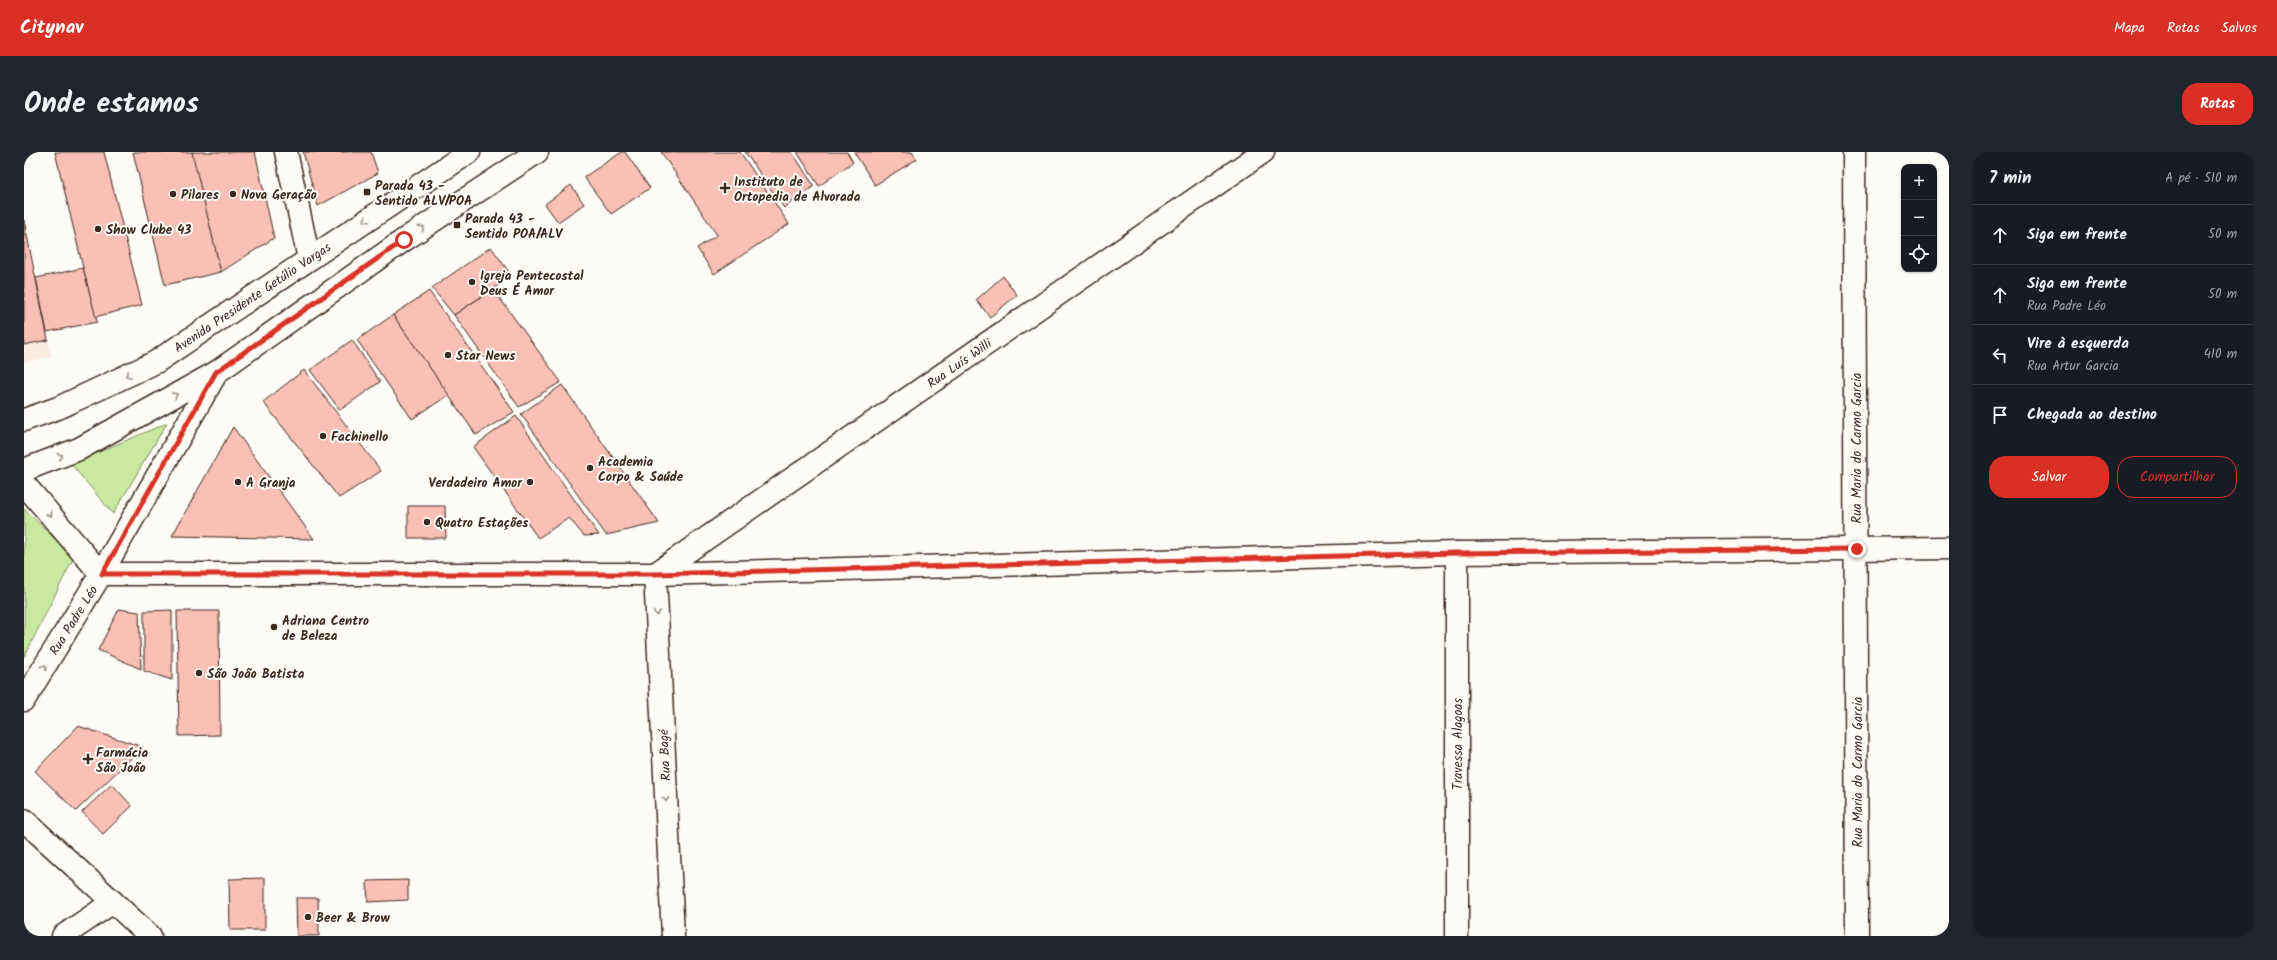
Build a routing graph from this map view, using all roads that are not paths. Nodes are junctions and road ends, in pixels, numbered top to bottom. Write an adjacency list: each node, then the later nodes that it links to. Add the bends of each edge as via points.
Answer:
1 (286, 152): 6 (street)
2 (469, 152): 6 (street, Avenida Presidente Getúlio Vargas, one-way to 6)
3 (537, 152): 7 (street, one-way to 3, via 404,240)
4 (1262, 152): 15 (street, Rua Luís Willi)
5 (1854, 152): 12 (street, Rua Maria do Carmo Garcia)
6 (309, 259): 8 (street, Avenida Presidente Getúlio Vargas, one-way to 8, via 156,362 58,408)
7 (216, 372): 9 (street, one-way to 7, via 79,449); 14 (street, Rua Padre Léo)
8 (24, 420)
9 (24, 470)
10 (24, 484): 14 (street, one-way to 14)
11 (1949, 548): 12 (street)
12 (1857, 549): 13 (street); 23 (street, Rua Maria do Carmo Garcia)
13 (1457, 553): 15 (street); 22 (street, Travessa Alagoas)
14 (102, 574): 15 (street); 16 (street, Rua Padre Léo, one-way to 14)
15 (655, 574): 21 (street, Rua Bagé, one-way to 21)
16 (24, 700)
17 (24, 820): 18 (street)
18 (112, 902): 19 (street); 20 (street)
19 (63, 936)
20 (150, 936)
21 (673, 936)
22 (1457, 936)
23 (1857, 936)

